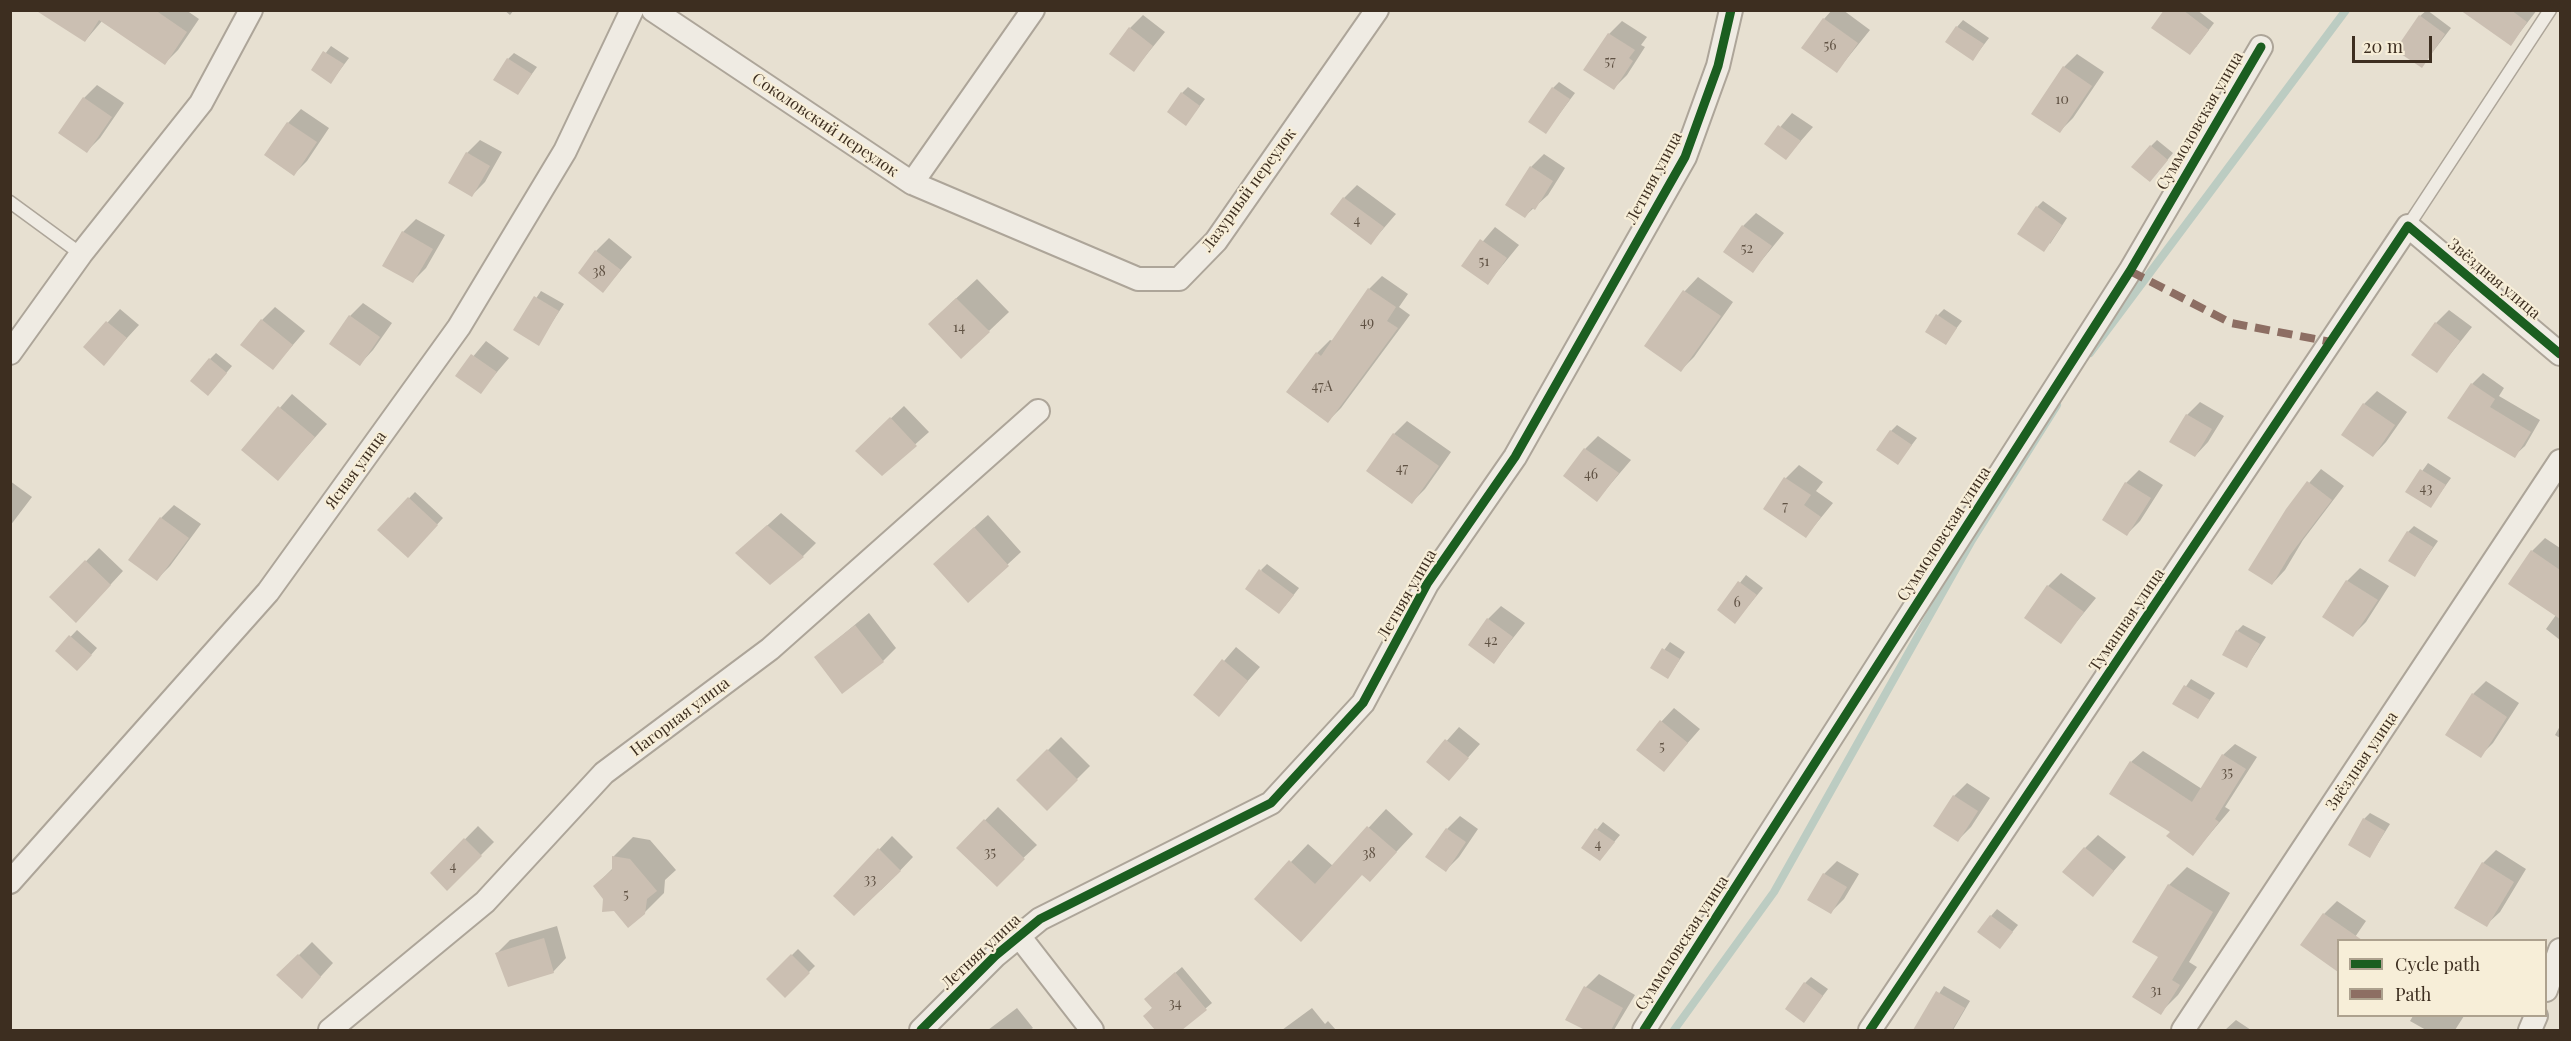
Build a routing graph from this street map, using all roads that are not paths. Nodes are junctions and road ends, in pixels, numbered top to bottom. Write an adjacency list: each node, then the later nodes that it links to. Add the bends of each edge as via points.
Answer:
1 (632, 10): 17 (street, Ясная улица, via 565,151 459,327 268,592)
2 (653, 10): 9 (street, Соколовский переулок)
3 (1033, 10): 9 (street, Соколовский переулок)
4 (1377, 10): 9 (street, Лазурный переулок, via 1216,241 1179,279 1138,279)
5 (2550, 10): 11 (lane)
6 (250, 11): 12 (street, via 201,103)
7 (1729, 12): 18 (street, Летняя улица, via 1718,66 1685,157 1515,457 1427,584 1363,703 1271,803 1040,919)
8 (2261, 47): 24 (street, Суммоловская улица, via 2130,271)
9 (912, 183)
10 (10, 202): 12 (lane)
11 (2408, 226): 14 (street, Звёздная улица); 25 (street, Туманная улица)
12 (81, 254): 13 (street)
13 (10, 353)
14 (2560, 354)
15 (1038, 411): 21 (street, Нагорная улица, via 770,649 604,773 486,902)
16 (2560, 461): 26 (street, Звёздная улица)
17 (10, 882)
18 (1019, 936): 22 (street, Летняя улица); 23 (street)
19 (2560, 950): 20 (street)
20 (2547, 987)
21 (330, 1030)
22 (921, 1030)
23 (1092, 1030)
24 (1644, 1030)
25 (1870, 1030)
26 (2183, 1030)

